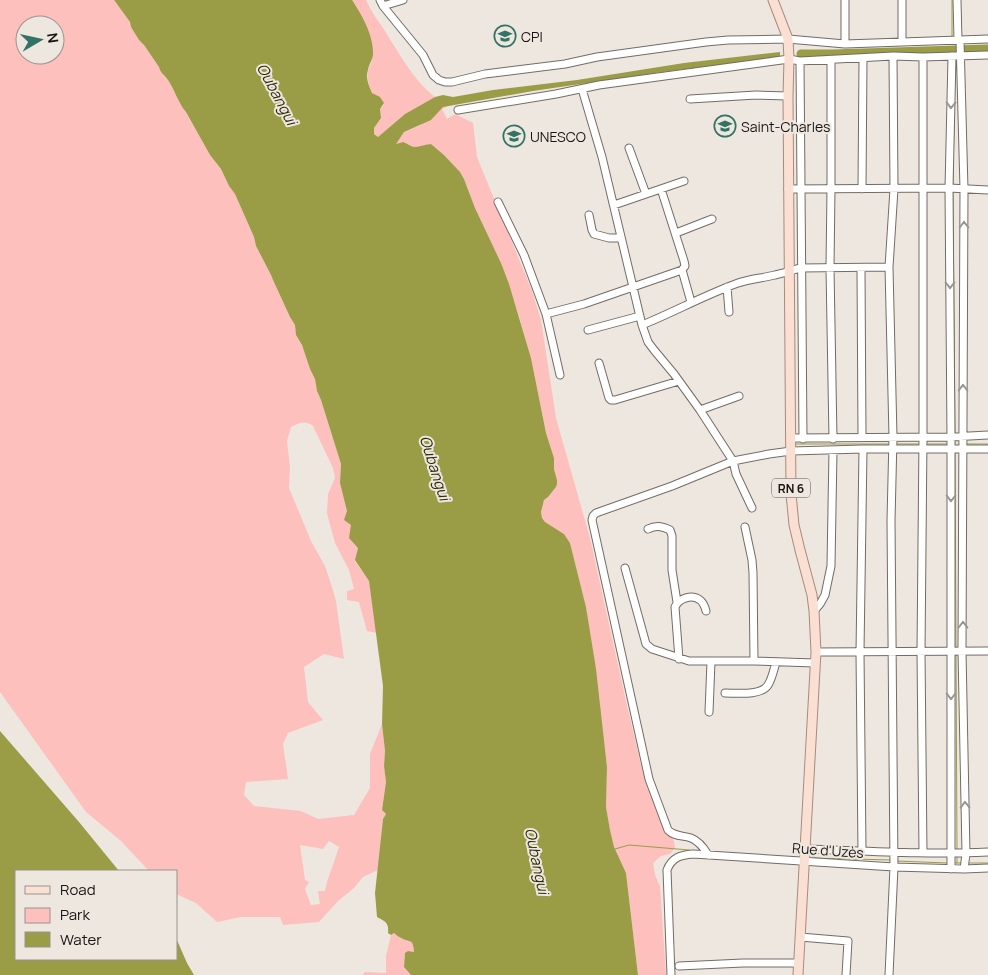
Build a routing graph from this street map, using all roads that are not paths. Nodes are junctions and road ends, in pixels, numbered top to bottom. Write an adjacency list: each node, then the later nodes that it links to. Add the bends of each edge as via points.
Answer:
1 (403, 0): 6 (street)
2 (772, 0): 7 (main road, RN 6)
3 (845, 0): 11 (street)
4 (902, 0): 10 (street)
5 (957, 0): 9 (street)
6 (382, 3): 7 (street, via 423,55 433,75 445,82 698,43)
7 (788, 39): 11 (street); 18 (main road, RN 6)
8 (988, 39): 9 (street)
9 (959, 40): 10 (street); 12 (street)
10 (902, 42): 11 (street)
11 (845, 44)
12 (961, 55): 13 (street); 15 (street); 35 (street)
13 (988, 55)
14 (894, 56): 16 (street); 17 (street); 33 (street)
15 (952, 56): 16 (street); 28 (street, one-way to 28)
16 (923, 57): 34 (street)
17 (863, 58): 19 (street); 32 (street)
18 (789, 59): 20 (street); 21 (street); 22 (main road, RN 6)
19 (831, 60): 20 (street); 27 (street)
20 (800, 61): 31 (street)
21 (582, 89): 24 (street); 39 (street)
22 (788, 96): 23 (street); 30 (main road, RN 6)
23 (690, 99)
24 (458, 110)
25 (629, 148): 37 (street)
26 (684, 181): 29 (street)
27 (831, 188): 31 (street); 32 (street); 46 (street)
28 (949, 188): 34 (street); 35 (street); 67 (street, one-way to 67)
29 (661, 189): 37 (street); 42 (street)
30 (788, 189): 31 (street); 49 (main road, RN 6)
31 (801, 189): 45 (street)
32 (862, 189): 33 (street)
33 (894, 189): 34 (street); 44 (street)
34 (922, 189): 66 (street)
35 (964, 189): 36 (street); 68 (street, one-way to 35)
36 (988, 190)
37 (646, 194): 39 (street)
38 (498, 202): 54 (street, via 524,255)
39 (614, 206): 43 (street)
40 (589, 215): 43 (street, via 594,234)
41 (712, 219): 42 (street)
42 (676, 233): 48 (street, via 685,266)
43 (620, 238): 51 (street)
44 (890, 267): 47 (street); 65 (street)
45 (801, 268): 46 (street); 49 (street); 70 (street)
46 (830, 268): 47 (street); 71 (street)
47 (861, 268): 64 (street)
48 (682, 270): 51 (street); 52 (street)
49 (789, 270): 50 (street); 69 (main road, RN 6)
50 (727, 287): 52 (street); 53 (street)
51 (633, 288): 54 (street); 55 (street)
52 (691, 302): 56 (street)
53 (729, 312)
54 (546, 314): 59 (street)
55 (640, 316): 56 (street); 57 (street)
56 (642, 325): 60 (street, via 648,342)
57 (588, 330)
58 (599, 363): 60 (street, via 611,400)
59 (560, 375)
60 (679, 381): 62 (street)
61 (739, 396): 62 (street)
62 (700, 410): 80 (street)
63 (988, 435): 68 (street)
64 (862, 437): 65 (street); 71 (street)
65 (893, 437): 66 (street); 73 (street)
66 (923, 437): 67 (street); 74 (street)
67 (951, 437): 68 (street); 78 (street)
68 (963, 437): 75 (street)
69 (791, 438): 70 (street); 79 (main road, RN 6)
70 (803, 438): 71 (street)
71 (833, 439)
72 (863, 449): 73 (street); 77 (street); 91 (street)
73 (892, 449): 74 (street); 92 (street)
74 (922, 449): 78 (street); 93 (street)
75 (963, 449): 76 (street); 78 (street); 88 (street, one-way to 75)
76 (988, 449)
77 (832, 450): 79 (street); 86 (street, via 831,566 825,595)
78 (951, 450): 94 (street, one-way to 94)
79 (791, 451): 80 (street); 86 (main road, RN 6, via 794,525)
80 (733, 461): 81 (street); 109 (street, via 596,513 592,520 651,786 668,830 701,844)
81 (752, 508)
82 (745, 527): 96 (street, via 753,573)
83 (648, 529): 85 (street, via 659,526 670,530)
84 (626, 568): 95 (street, via 646,644 652,650)
85 (677, 602): 87 (street, via 696,598); 95 (street)
86 (814, 610): 90 (main road, RN 6)
87 (706, 611)
88 (962, 651): 89 (street); 94 (street); 108 (street, one-way to 88)
89 (988, 651)
90 (816, 652): 91 (street); 99 (main road, RN 6)
91 (860, 652): 92 (street); 103 (street)
92 (892, 652): 93 (street); 106 (street)
93 (921, 652): 94 (street); 105 (street)
94 (951, 652): 107 (street, one-way to 107)
95 (680, 659): 97 (street)
96 (754, 661): 97 (street); 98 (street)
97 (711, 662): 101 (street)
98 (776, 662): 99 (street); 100 (street, via 769,685 764,690)
99 (815, 663): 102 (main road, RN 6)
100 (725, 694)
101 (709, 712)
102 (805, 849): 103 (street); 110 (main road, RN 6)
103 (862, 851): 106 (street)
104 (988, 852): 108 (street)
105 (923, 853): 106 (street); 107 (street)
106 (894, 854): 111 (street)
107 (951, 854): 108 (street); 112 (street)
108 (966, 854): 114 (street)
109 (708, 855): 110 (street, Rue d'Uzès); 118 (street, Rue d'Uzès, via 677,857 667,870)
110 (803, 861): 111 (street, Rue d'Uzès); 115 (main road, RN 6)
111 (894, 867): 112 (street, Rue d'Uzès); 121 (street)
112 (951, 868): 114 (street, Rue d'Uzès)
113 (988, 868): 114 (street, Rue d'Uzès)
114 (964, 870)
115 (800, 937): 116 (main road, RN 6); 120 (street, via 848,941)
116 (798, 963): 117 (street); 119 (main road, RN 6)
117 (679, 966)
118 (671, 975)
119 (798, 975)
120 (846, 975)
121 (889, 975)

